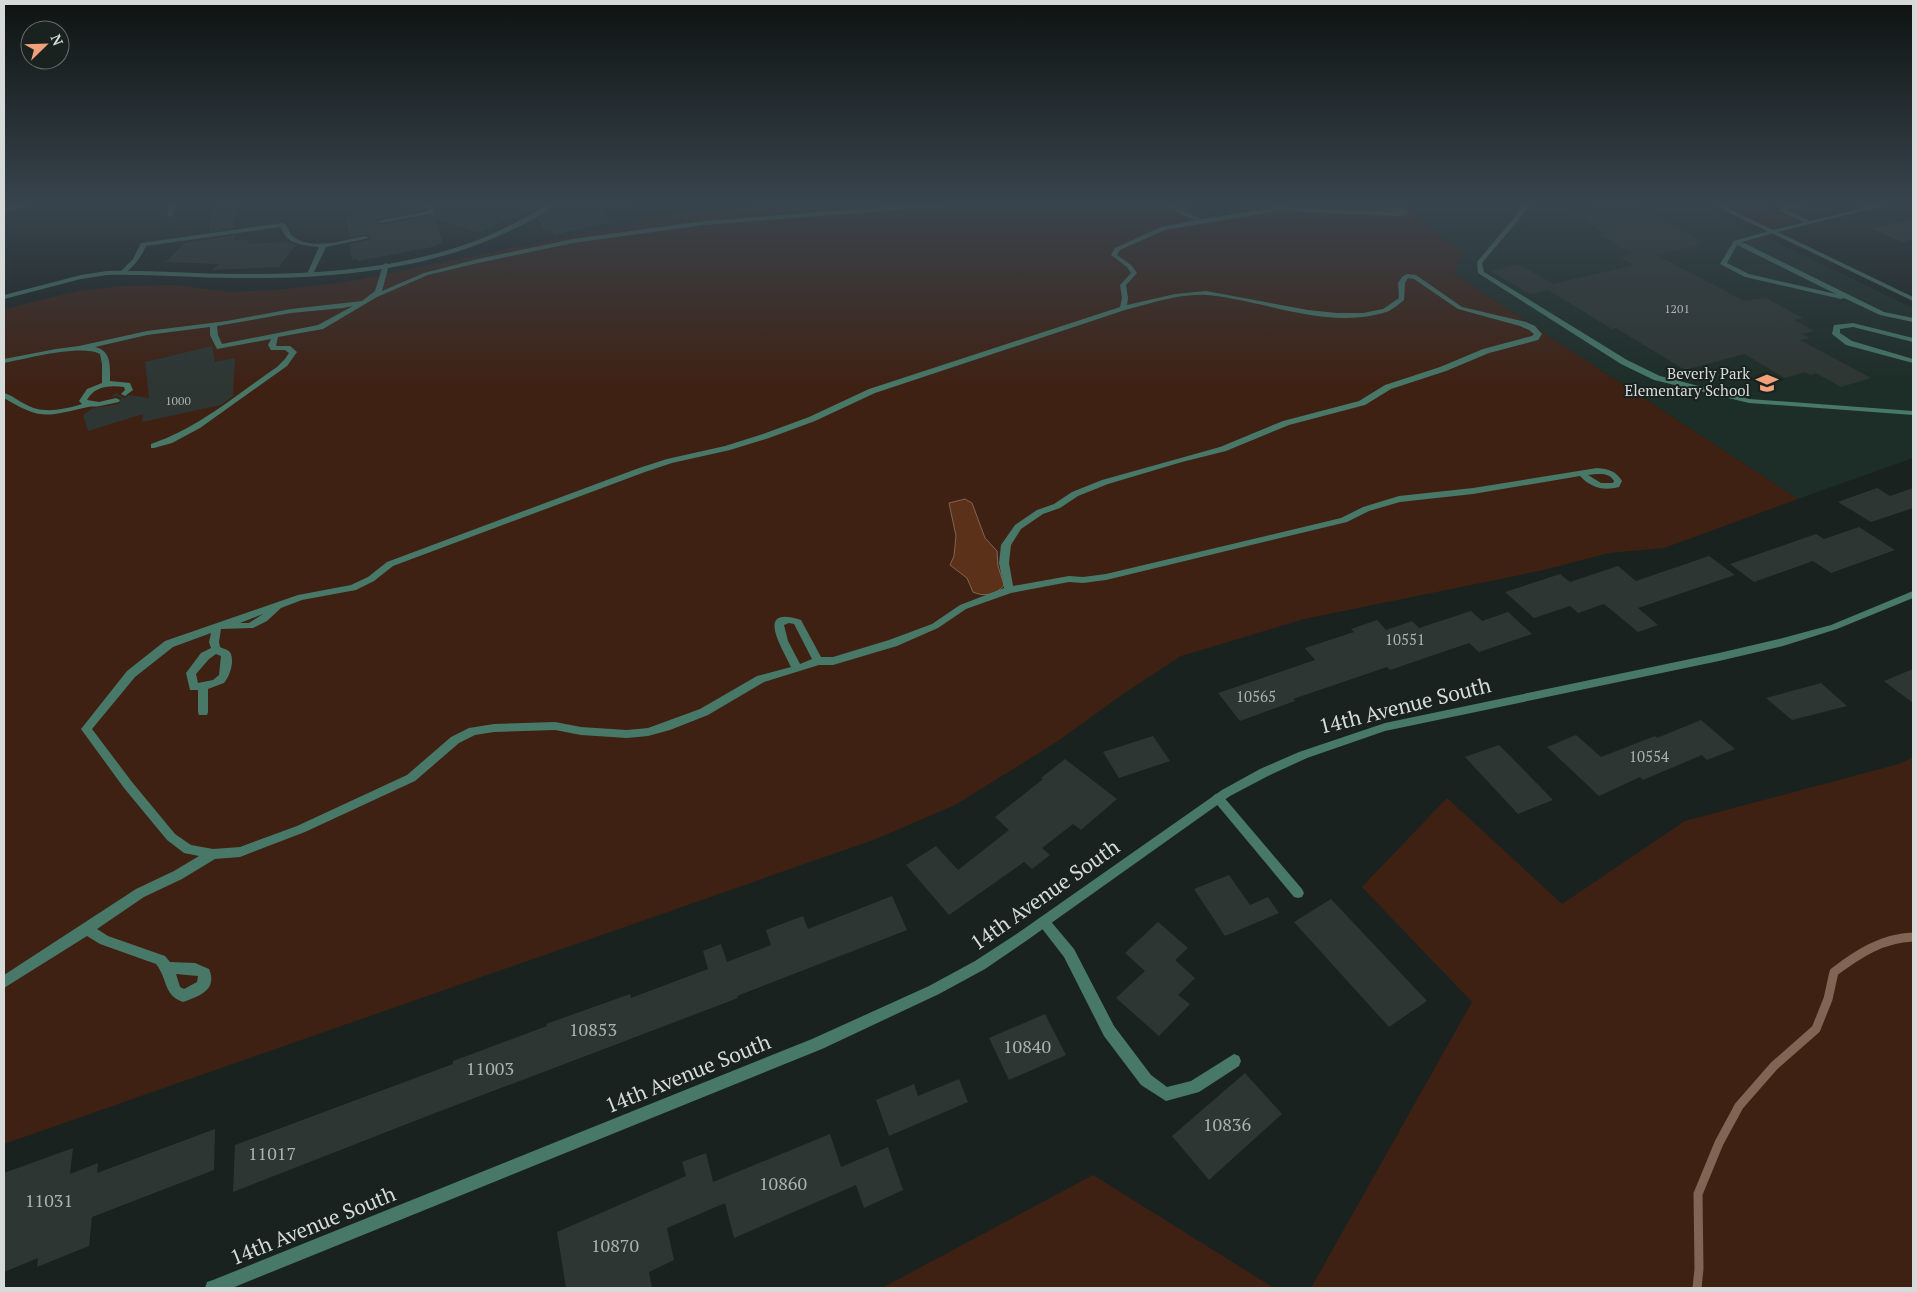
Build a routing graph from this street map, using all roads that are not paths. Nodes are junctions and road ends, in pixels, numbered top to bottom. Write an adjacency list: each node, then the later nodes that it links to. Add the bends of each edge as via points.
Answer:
1 (131, 264): 11 (street)
2 (315, 264): 12 (street)
3 (390, 264): 10 (street)
4 (463, 264): 13 (street, via 426,274)
5 (1125, 264): 17 (street, via 1134,272 1123,285)
6 (1478, 264): 30 (street, via 1481,273 1624,362 1657,378 1749,401)
7 (1724, 264): 16 (street, via 1747,276)
8 (1782, 264): 16 (street)
9 (1840, 264): 15 (street)
10 (386, 265): 12 (street); 13 (street)
11 (122, 273): 12 (street); 14 (street, via 80,277)
12 (310, 274)
13 (375, 296): 19 (street, via 343,306 291,311); 20 (street, via 320,327)
14 (4, 297)
15 (1913, 299)
16 (1857, 301): 18 (street, via 1882,314)
17 (1123, 308): 33 (street, via 1204,293 1297,310 1371,314 1398,304 1402,299 1401,284 1407,276 1416,277 1460,308 1523,324 1538,334 1535,338 1486,351 1388,387 1362,403 1286,424 1223,449 1170,462 1074,494 1018,527 1006,545 1004,563); 35 (street, via 872,391 766,436 670,461 601,484 390,564 353,588 281,604 250,626)
18 (1913, 320)
19 (213, 325): 20 (street, via 220,347); 22 (street, via 147,333)
20 (276, 337): 31 (street, via 272,345 274,348 287,348 293,352 282,366 216,416)
21 (1913, 340): 24 (street, via 1853,325 1837,327 1836,334 1849,343)
22 (82, 348): 23 (street); 25 (street, via 102,351)
23 (4, 361)
24 (1913, 361)
25 (106, 384): 26 (street, via 127,385 129,390); 29 (street, via 85,395 83,401)
26 (124, 394)
27 (4, 395): 29 (street, via 29,410 51,412)
28 (116, 400): 29 (street, via 100,405)
29 (88, 404)
30 (1913, 413)
31 (154, 446)
32 (1583, 474): 33 (street, via 1398,499 1344,520 1189,558 1106,577 1069,579)
33 (1009, 590): 37 (street, via 963,607 935,626 893,643 833,661)
34 (1913, 594): 41 (street, 14th Avenue South, via 1834,627 1783,642 1448,713 1343,739 1258,774)
35 (217, 626): 36 (street); 42 (street, via 169,644 141,666 86,729 171,837 188,849)
36 (216, 649): 39 (street, via 226,654 224,676 218,684); 39 (street, via 205,656 191,673 194,687)
37 (818, 661): 38 (street); 38 (street, via 798,622 788,619 779,623 779,634)
38 (797, 669): 42 (street, via 761,679 704,712 648,732 627,734 555,726 473,731 455,740 411,778 301,829 240,852)
39 (204, 686): 40 (street)
40 (204, 712)
41 (1218, 798): 43 (street); 44 (street, 14th Avenue South)
42 (213, 854): 45 (street, via 140,893)
43 (1298, 893)
44 (1044, 922): 48 (street, via 1069,953 1109,1031 1146,1080 1166,1094 1194,1087); 49 (street, 14th Avenue South, via 980,965 881,1016)
45 (87, 929): 46 (street, via 104,940 160,960); 47 (street)
46 (167, 968)
47 (4, 982)
48 (1234, 1061)
49 (213, 1288)

